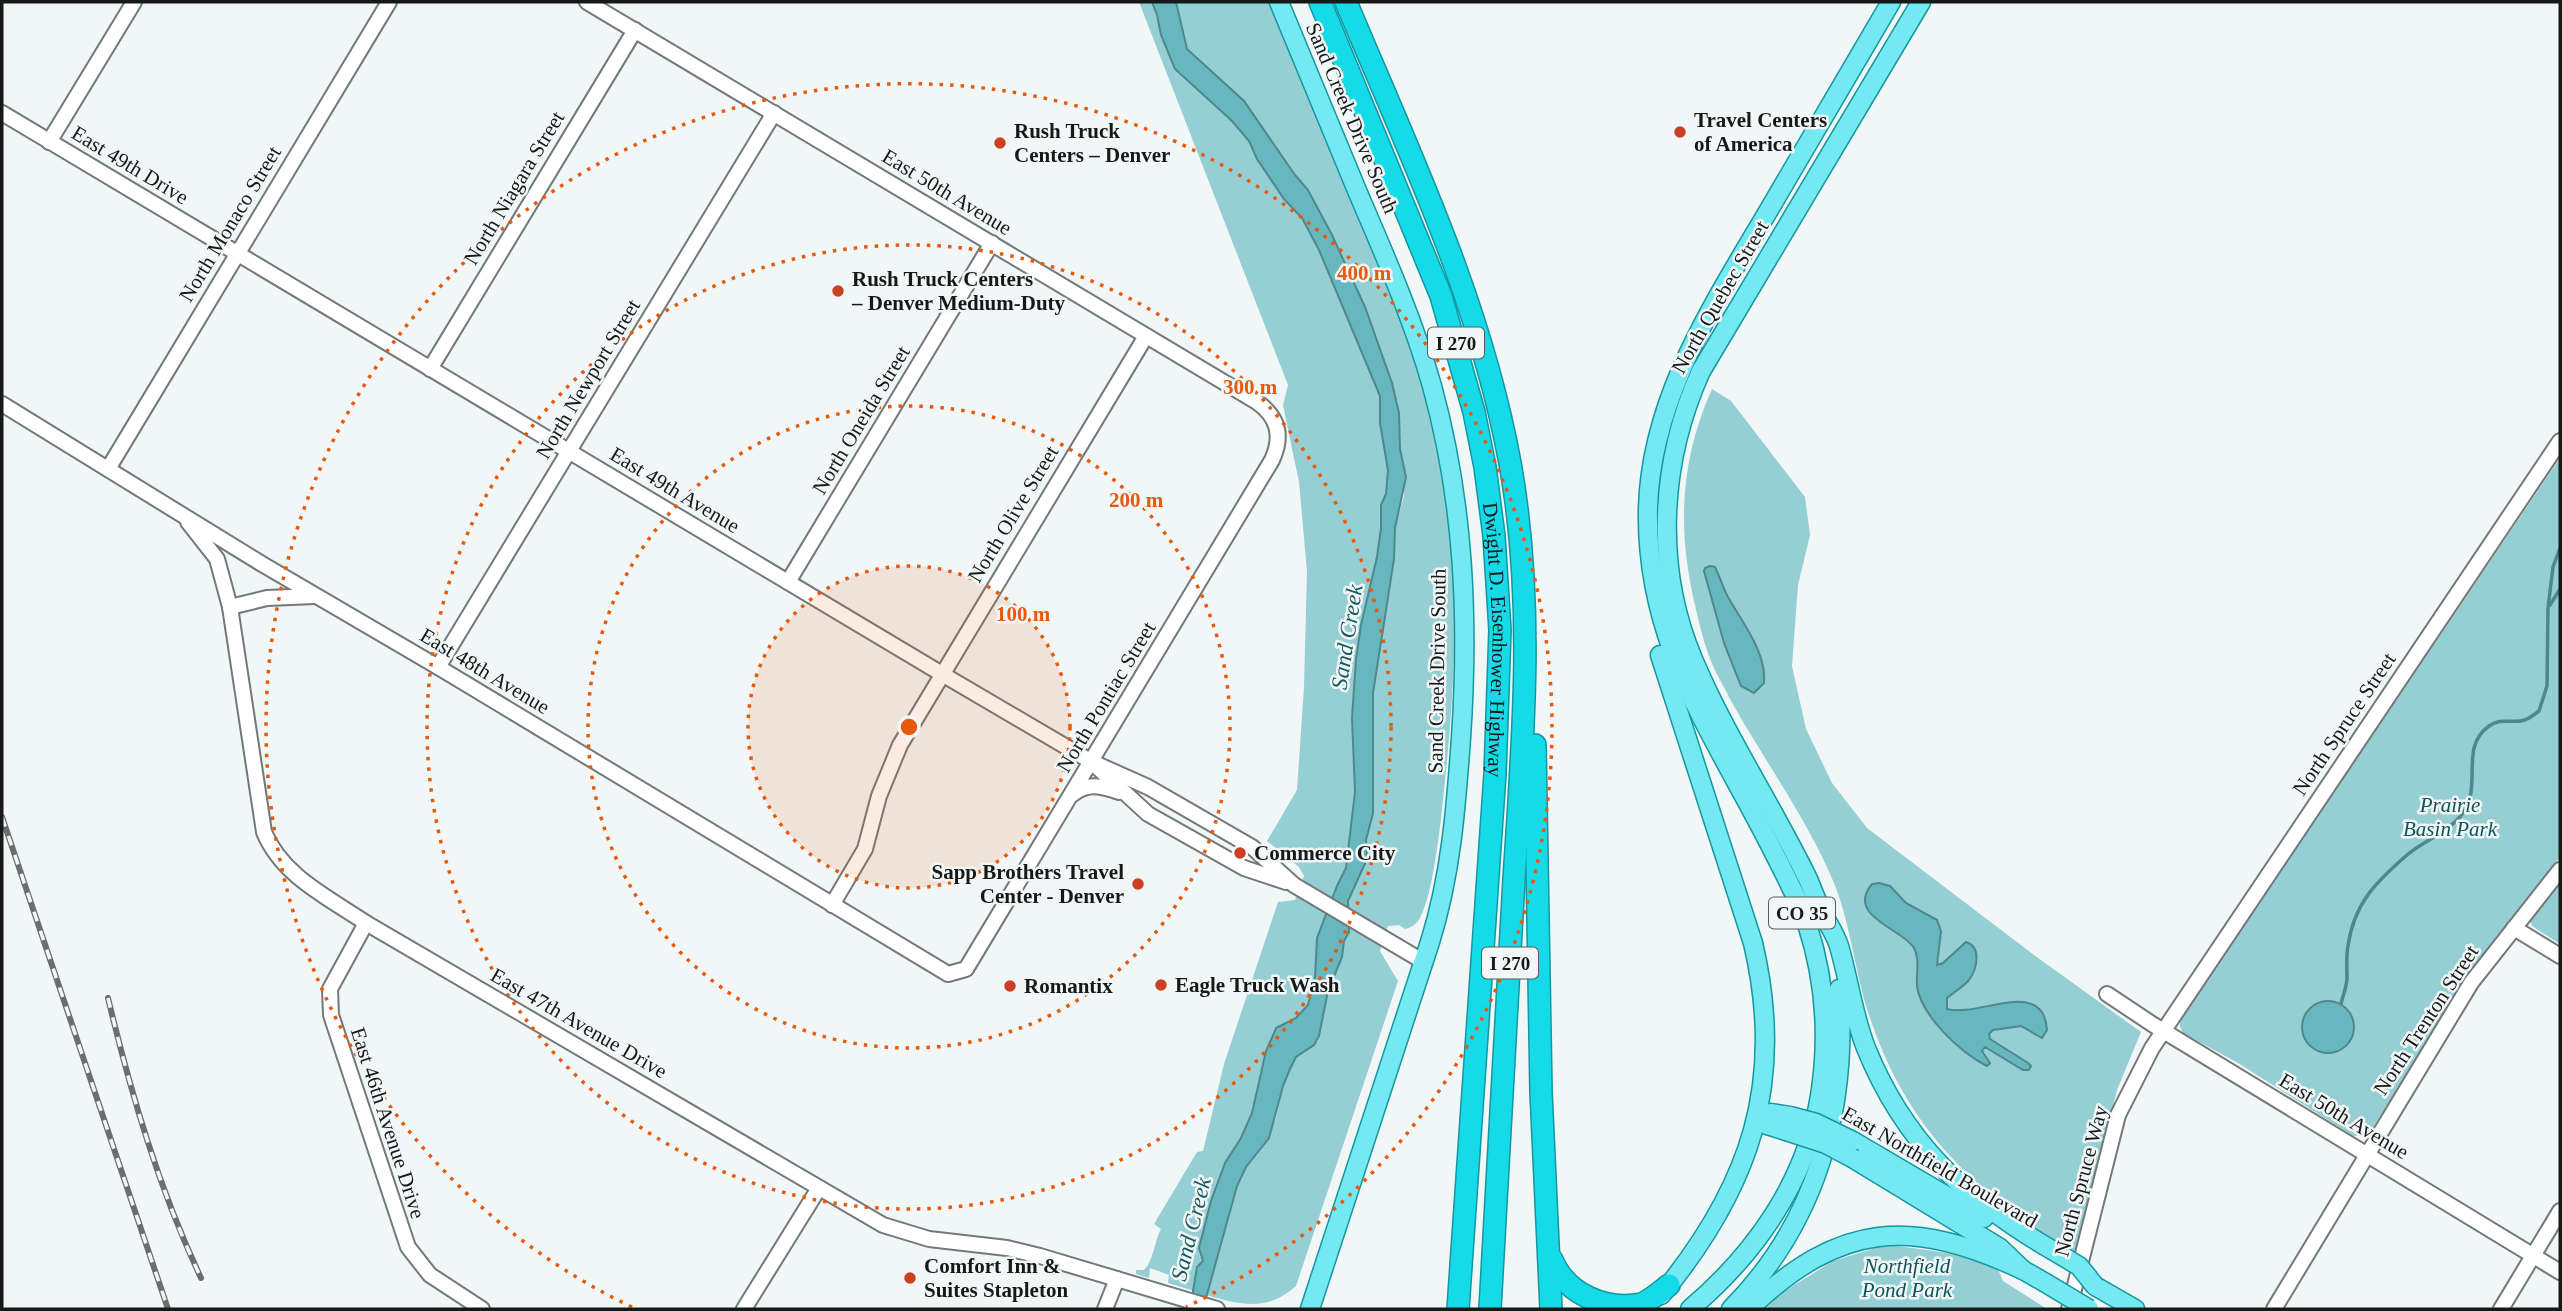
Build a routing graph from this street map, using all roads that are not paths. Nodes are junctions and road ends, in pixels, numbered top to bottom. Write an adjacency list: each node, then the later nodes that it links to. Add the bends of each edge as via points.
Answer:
1 (134, 2): 12 (street)
2 (389, 2): 14 (street, North Monaco Street)
3 (587, 2): 9 (street, East 50th Avenue)
4 (1279, 2): 40 (main road, Sand Creek Drive South, via 1411,320 1439,415 1456,505 1465,613 1458,781 1447,880)
5 (1320, 2): 61 (highway, Dwight D. Eisenhower Highway / I 270, via 1441,296 1474,412 1494,536 1500,630 1495,761)
6 (1346, 2): 27 (highway, Dwight D. Eisenhower Highway / I 270, via 1448,244 1480,336 1514,484)
7 (1891, 2): 22 (main road, North Quebec Street / CO 35, via 1691,346 1660,425)
8 (1921, 2): 36 (main road, North Quebec Street / CO 35, via 1711,351 1692,390 1672,458 1668,490 1669,562 1686,640)
9 (635, 30): 11 (street, East 50th Avenue); 16 (street, North Niagara Street)
10 (2, 113): 12 (street, East 49th Drive)
11 (775, 113): 13 (street, East 50th Avenue); 20 (street, North Newport Street)
12 (49, 142): 14 (street, East 49th Drive)
13 (992, 243): 15 (street, East 50th Avenue); 24 (street, North Oneida Street)
14 (237, 254): 16 (street, East 49th Avenue); 21 (street, North Monaco Street)
15 (1146, 336): 18 (street, East 50th Avenue, via 1257,402); 29 (street, North Olive Street)
16 (430, 369): 20 (street, East 49th Avenue)
17 (2, 404): 21 (street, East 48th Avenue)
18 (1277, 426): 30 (street, North Pontiac Street, via 1279,438 1272,460)
19 (2560, 440): 43 (street, North Spruce Street)
20 (568, 451): 24 (street, East 49th Avenue); 28 (street, North Newport Street)
21 (108, 469): 23 (street, East 48th Avenue)
22 (1648, 506): 44 (main road, via 1638,532 1648,615 1739,896 1762,987 1765,1051); 65 (main road, CO 35, via 1654,585 1671,653 1796,897 1815,956 1825,1020 1818,1107 1795,1177 1750,1250)
23 (181, 513): 25 (street, East 48th Avenue); 26 (street, East 47th Avenue Drive, via 217,559)
24 (788, 582): 29 (street, East 49th Avenue)
25 (316, 596): 26 (street, via 288,596); 28 (street, East 48th Avenue)
26 (230, 607): 37 (street, East 47th Avenue Drive, via 260,814 269,844 296,876)
27 (1525, 616): 49 (highway, via 1535,669 1540,1066); 62 (highway, Dwight D. Eisenhower Highway / I 270, via 1519,808)
28 (438, 667): 35 (street, East 48th Avenue)
29 (942, 674): 30 (street, East 49th Avenue); 35 (street, North Olive Street, via 892,761 865,849)
30 (1092, 762): 31 (street, East 49th Avenue); 32 (street, North Pontiac Street); 34 (street, East 49th Avenue, via 1169,798 1252,847)
31 (1122, 793): 32 (street, via 1094,785); 34 (street, East 49th Avenue, via 1147,814 1244,868)
32 (1072, 795): 41 (street, North Pontiac Street, via 972,961 962,971)
33 (2560, 870): 38 (street, North Trenton Street)
34 (1294, 885): 40 (street, East 49th Avenue)
35 (832, 905): 41 (street, East 48th Avenue)
36 (1820, 908): 50 (main road, via 1838,943 1866,1048 1905,1121 1966,1192); 66 (main road, CO 35, via 1836,971 1841,1016 1834,1114 1822,1160 1795,1222 1759,1279)
37 (366, 923): 47 (street, East 47th Avenue Drive); 56 (street, East 46th Avenue Drive, via 330,989 334,1031 408,1247 429,1275)
38 (2514, 928): 39 (street); 46 (street, North Trenton Street, via 2471,984)
39 (2560, 956)
40 (1424, 962): 60 (main road, Sand Creek Drive South)
41 (948, 974)
42 (2107, 994): 43 (street, East 50th Avenue)
43 (2162, 1031): 46 (street, East 50th Avenue); 68 (street, North Spruce Way, via 2118,1115)
44 (1758, 1117): 45 (main road, East Northfield Boulevard, bridge, via 1767,1125 1788,1123 1826,1144); 55 (main road, via 1722,1208)
45 (1854, 1150): 50 (main road, East Northfield Boulevard); 52 (main road, East Northfield Boulevard, via 2000,1248)
46 (2367, 1154): 51 (street, East 50th Avenue); 71 (street, North Trenton Street)
47 (819, 1188): 54 (street, East 47th Avenue Drive, via 869,1218 914,1236 1007,1248); 57 (street)
48 (2560, 1211): 51 (street)
49 (1548, 1252): 55 (highway, via 1572,1290 1607,1308 1642,1304); 63 (highway)
50 (2051, 1254): 70 (main road, East Northfield Boulevard)
51 (2533, 1256): 53 (street, East 50th Avenue); 72 (street)
52 (2023, 1270): 67 (main road, via 1947,1240 1879,1237 1840,1246 1802,1265); 69 (main road, East Northfield Boulevard, bridge)
53 (2560, 1272)
54 (1117, 1279): 58 (street); 59 (street, East 47th Avenue Drive)
55 (1669, 1286): 64 (main road)
56 (482, 1309)
57 (744, 1309)
58 (1104, 1309)
59 (1217, 1309)
60 (1310, 1309)
61 (1458, 1309)
62 (1490, 1309)
63 (1552, 1309)
64 (1650, 1309)
65 (1690, 1309)
66 (1731, 1309)
67 (1749, 1309)
68 (2069, 1309)
69 (2089, 1309)
70 (2135, 1309)
71 (2274, 1309)
72 (2501, 1309)

